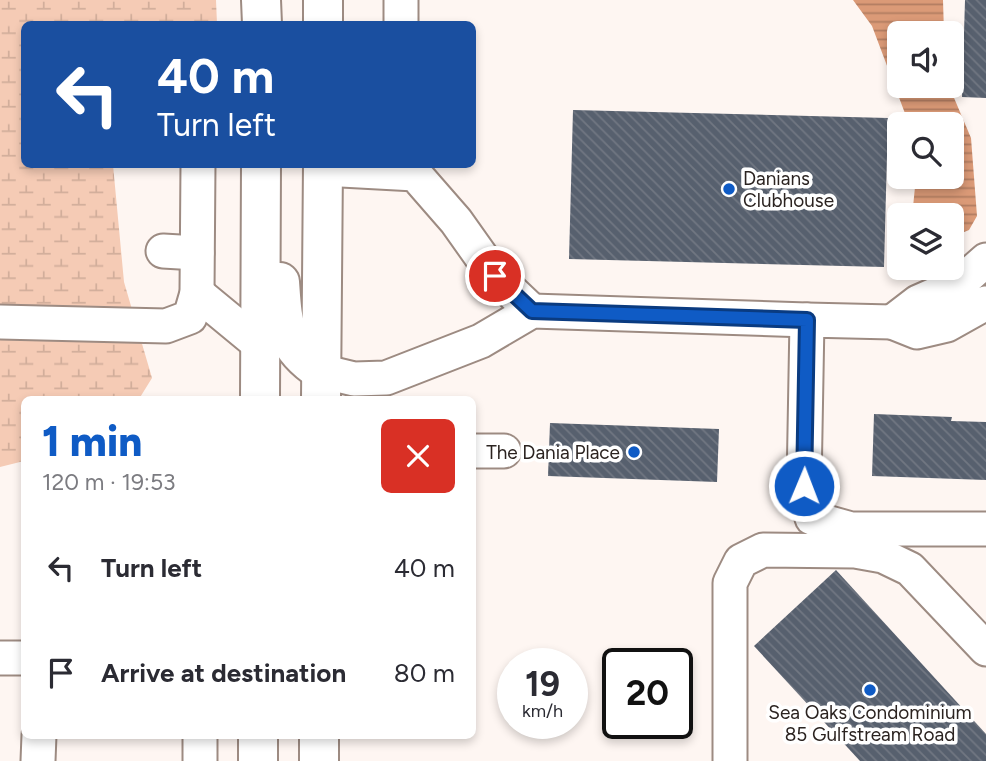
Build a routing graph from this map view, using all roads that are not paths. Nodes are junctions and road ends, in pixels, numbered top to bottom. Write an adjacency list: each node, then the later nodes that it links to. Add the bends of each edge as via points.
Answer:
1 (261, 0): 4 (main road)
2 (323, 0): 5 (main road)
3 (401, 0): 6 (lane)
4 (262, 21)
5 (323, 21)
6 (401, 21)
7 (198, 168): 14 (lane)
8 (261, 168): 22 (main road)
9 (270, 168): 23 (main road, via 284,326)
10 (323, 168): 23 (main road)
11 (369, 168): 12 (lane)
12 (415, 169): 18 (lane, via 495,276)
13 (163, 251): 14 (lane)
14 (197, 253): 16 (lane)
15 (986, 260): 21 (lane, via 959,284 918,302)
16 (197, 293): 20 (lane, via 190,317 166,326); 22 (lane)
17 (986, 303): 21 (lane, via 947,325 917,332)
18 (532, 311): 19 (lane); 23 (lane, via 481,341 386,378)
19 (807, 320): 21 (lane); 25 (lane, via 804,486 812,518 852,529)
20 (0, 322)
21 (892, 322)
22 (260, 345): 24 (main road)
23 (321, 385)
24 (260, 396)
25 (986, 529)
26 (986, 649): 35 (lane, via 910,569 883,556 855,551 763,550 741,561 730,583)
27 (0, 658): 28 (lane)
28 (21, 658)
29 (39, 739): 32 (lane)
30 (200, 739): 33 (lane)
31 (258, 739): 34 (main road)
32 (38, 761)
33 (200, 761)
34 (258, 761)
35 (730, 761)

